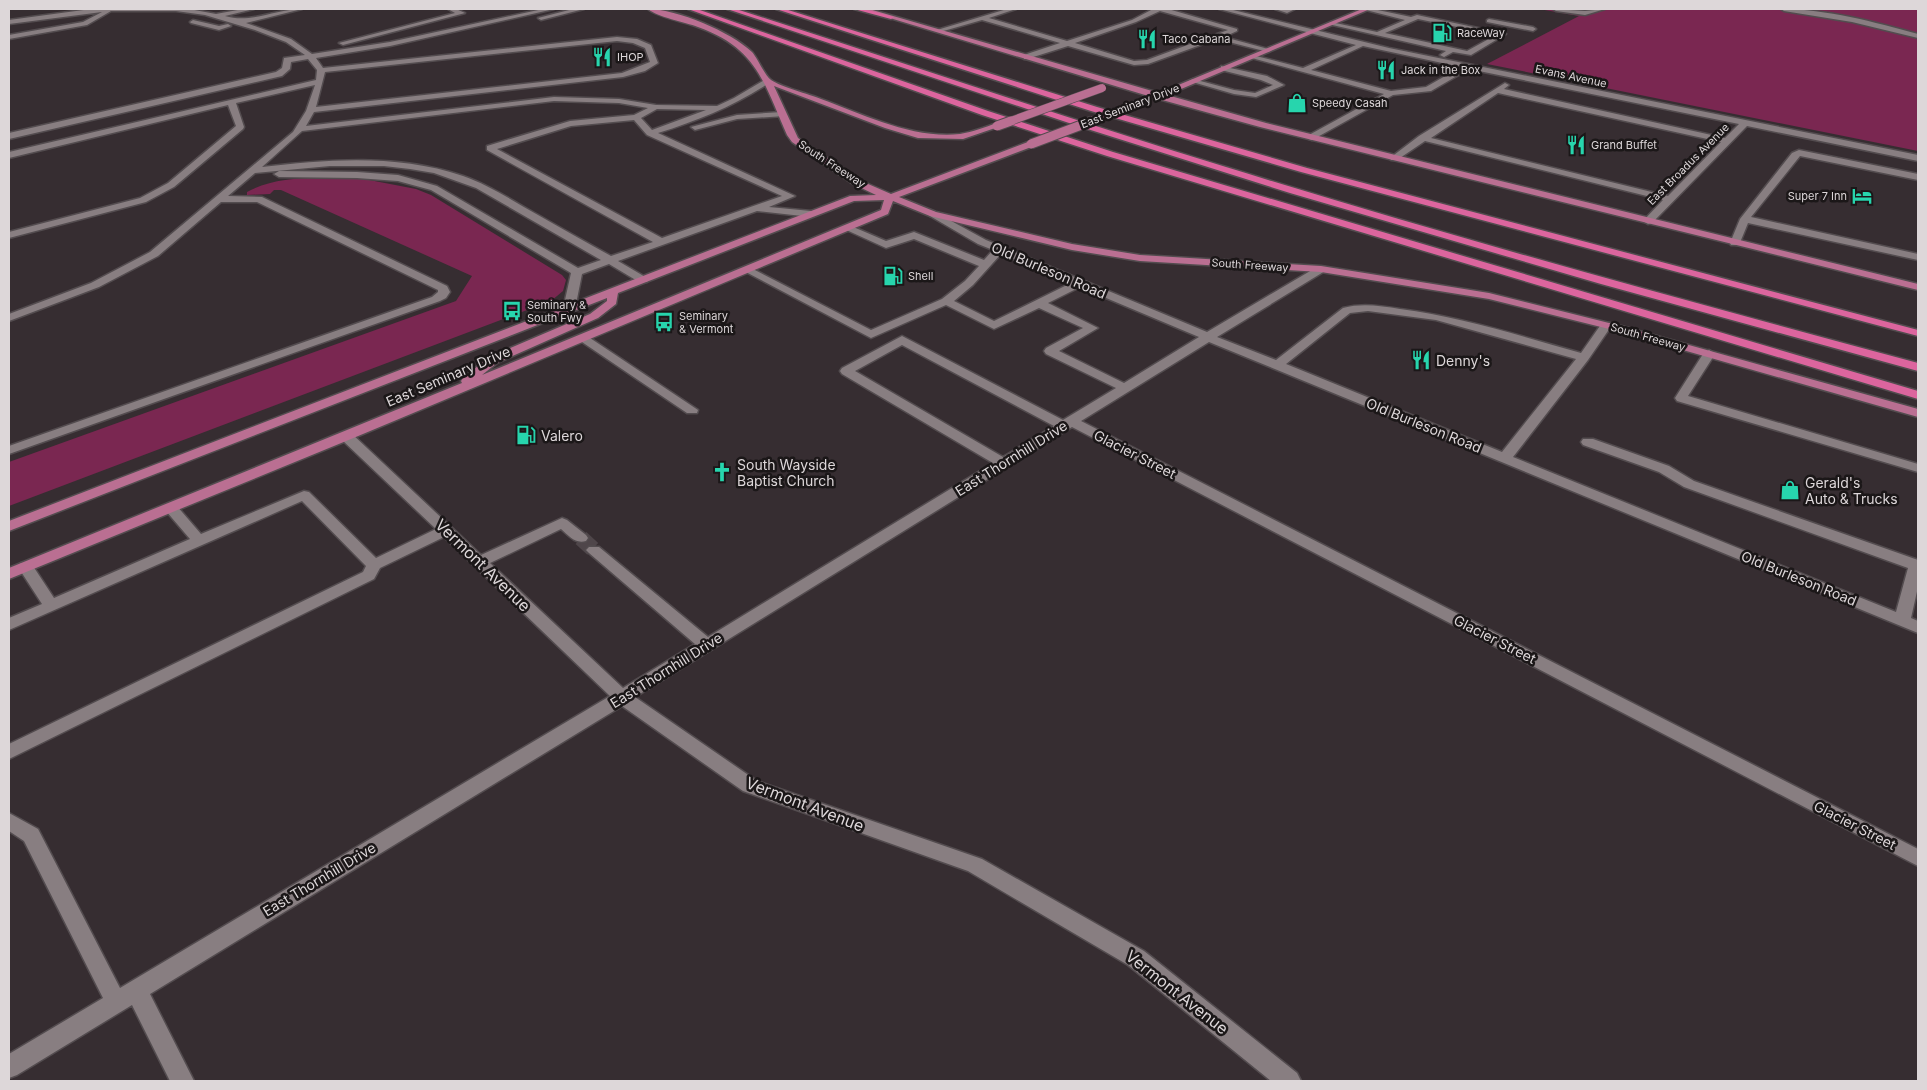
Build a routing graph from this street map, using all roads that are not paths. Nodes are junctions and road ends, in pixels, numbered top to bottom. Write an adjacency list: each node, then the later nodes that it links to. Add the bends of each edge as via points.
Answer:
1 (163, 9): 22 (street); 24 (street)
2 (251, 9): 25 (street)
3 (299, 9): 34 (street)
4 (451, 9): 54 (street, via 462,13)
5 (551, 9): 54 (street)
6 (581, 9): 43 (street)
7 (651, 9): 60 (main road, South Freeway, via 711,29 736,44 750,56)
8 (691, 9): 122 (highway, via 1110,154)
9 (730, 9): 119 (highway, via 1292,191)
10 (779, 9): 113 (highway, via 1094,109 1304,170)
11 (857, 9): 27 (highway)
12 (863, 9): 27 (main road)
13 (1013, 9): 28 (street)
14 (1158, 9): 44 (street, via 1134,21)
15 (1162, 9): 33 (street)
16 (1222, 9): 26 (street, Evans Avenue)
17 (1278, 9): 23 (street)
18 (1366, 9): 30 (street); 35 (main road, East Seminary Drive)
19 (1556, 9): 20 (street, via 1584,13)
20 (1602, 9)
21 (1784, 9): 40 (street, via 1852,20)
22 (109, 10): 31 (street); 41 (street, via 85,24)
23 (1289, 10)
24 (204, 11): 25 (street)
25 (218, 13): 34 (street)
26 (1237, 14): 33 (street); 38 (street, Evans Avenue)
27 (891, 17): 37 (main road)
28 (982, 18): 37 (street); 44 (street)
29 (1479, 18): 36 (street)
30 (1411, 19): 39 (street); 48 (street, via 1417,16 1503,34 1468,53)
31 (9, 20)
32 (193, 22): 34 (street, via 219,28)
33 (1208, 22): 42 (street, via 1235,30)
34 (239, 23): 54 (street, via 270,32)
35 (1331, 24): 38 (main road, East Seminary Drive); 39 (street)
36 (1533, 29)
37 (940, 30): 50 (main road)
38 (1310, 32): 45 (street, Evans Avenue); 47 (main road, East Seminary Drive)
39 (1380, 34): 45 (street); 48 (street)
40 (1918, 36)
41 (9, 37)
42 (1217, 37): 44 (street, via 1143,64); 47 (street)
43 (442, 41)
44 (1067, 43): 50 (street)
45 (1363, 44): 53 (street, Evans Avenue); 57 (street)
46 (425, 45): 49 (street)
47 (1268, 50): 51 (main road, East Seminary Drive)
48 (1452, 50): 53 (street)
49 (374, 55)
50 (1027, 57): 62 (main road)
51 (1252, 57): 56 (main road, East Seminary Drive); 57 (street)
52 (356, 58): 54 (street)
53 (1435, 59): 55 (street, Evans Avenue)
54 (314, 60): 59 (street); 69 (street, via 617,39 648,47 654,63 623,75); 75 (street, via 287,60 286,69 279,74)
55 (1468, 66): 58 (street, Evans Avenue); 64 (street, via 1428,89)
56 (1224, 68): 61 (main road, East Seminary Drive); 61 (street, via 1280,85 1256,95)
57 (1304, 70): 64 (street)
58 (1518, 77): 63 (street); 72 (street, Evans Avenue)
59 (320, 81): 66 (street); 69 (street)
60 (766, 81): 62 (main road, bridge, via 888,126 918,135 946,137 997,126); 68 (street, via 737,100); 70 (main road, South Freeway)
61 (1193, 81): 65 (main road, East Seminary Drive)
62 (1115, 83): 65 (main road)
63 (1496, 90): 78 (street); 79 (street)
64 (1391, 93): 77 (street)
65 (1159, 96): 77 (main road); 85 (main road, East Seminary Drive, bridge)
66 (231, 102): 80 (street); 94 (street, via 240,126 172,185 143,200)
67 (656, 107): 68 (street); 71 (street); 73 (street, via 619,101 554,99)
68 (716, 108): 74 (street)
69 (312, 110): 73 (street)
70 (782, 114): 76 (street, via 716,120); 85 (main road, South Freeway, via 795,140 856,182)
71 (636, 117): 74 (street); 95 (street, via 570,124 490,148)
72 (1745, 123): 79 (street, East Broadus Avenue); 82 (street, Evans Avenue)
73 (300, 129): 83 (street)
74 (650, 133): 76 (street)
75 (9, 136)
76 (660, 137): 88 (street, via 790,196)
77 (1312, 137): 81 (main road)
78 (1422, 138): 81 (street); 87 (street)
79 (1728, 141): 87 (street, East Broadus Avenue)
80 (9, 155)
81 (1394, 158): 92 (main road)
82 (1918, 158)
83 (252, 171): 86 (street); 99 (street, via 316,163 379,163 459,178); 103 (street, via 292,176 398,178 434,188)
84 (1918, 177): 91 (street, via 1799,153)
85 (890, 197): 89 (main road, East Seminary Drive, via 853,198); 90 (main road, South Freeway); 93 (main road, East Seminary Drive, via 885,212)
86 (220, 199): 111 (street, via 156,252 87,288); 128 (street, via 259,199 443,288 442,296)
87 (1670, 199): 92 (street, East Broadus Avenue)
88 (753, 208): 89 (street); 95 (street)
89 (811, 214): 104 (main road, East Seminary Drive)
90 (933, 214): 97 (street, Old Burleson Road); 101 (main road, South Freeway, via 1072,247 1140,258)
91 (1745, 218): 96 (street); 98 (street)
92 (1648, 222): 96 (main road)
93 (847, 228): 100 (street, via 886,245 914,235); 102 (main road, East Seminary Drive)
94 (9, 234)
95 (661, 242): 99 (street)
96 (1735, 243): 106 (main road)
97 (1000, 249): 100 (street); 105 (street, Old Burleson Road)
98 (1918, 258)
99 (610, 260): 103 (street); 104 (street)
100 (986, 265): 108 (street)
101 (1321, 269): 112 (main road, South Freeway, via 1489,296); 114 (street, East Thornhill Drive)
102 (747, 270): 108 (street, via 871,334); 115 (main road, East Seminary Drive)
103 (577, 272): 110 (street)
104 (643, 280): 107 (main road, East Seminary Drive)
105 (1080, 283): 109 (street); 114 (street, Old Burleson Road)
106 (1918, 287)
107 (613, 291): 110 (main road, East Seminary Drive); 121 (main road, via 612,302 594,316 493,360)
108 (946, 301): 109 (street, via 994,326)
109 (1038, 303): 120 (street, via 1092,328 1050,351)
110 (568, 308): 133 (main road, East Seminary Drive)
111 (9, 318)
112 (1606, 325): 116 (main road, South Freeway); 117 (street)
113 (1918, 333)
114 (1208, 337): 118 (street, Old Burleson Road); 120 (street, East Thornhill Drive)
115 (583, 338): 121 (main road, East Seminary Drive); 123 (street)
116 (1709, 354): 124 (main road, South Freeway); 131 (street, via 1681,398)
117 (1584, 357): 118 (street, via 1437,317 1368,308 1347,310); 129 (street)
118 (1277, 365): 129 (street, Old Burleson Road)
119 (1918, 367)
120 (1125, 388): 125 (street, East Thornhill Drive)
121 (452, 392): 126 (main road, East Seminary Drive)
122 (1918, 395)
123 (692, 410)
124 (1918, 414)
125 (1067, 423): 130 (street, East Thornhill Drive); 130 (street, Glacier Street, via 902,340 846,371); 150 (street, Glacier Street)
126 (346, 436): 132 (main road, East Seminary Drive); 134 (street, Vermont Avenue)
127 (1588, 442): 143 (street, via 1664,469 1689,484 1916,565)
128 (9, 450)
129 (1505, 458): 143 (street, Old Burleson Road)
130 (1004, 463): 146 (street, East Thornhill Drive)
131 (1918, 468)
132 (171, 508): 136 (street); 140 (main road, East Seminary Drive)
133 (9, 526)
134 (446, 530): 138 (street, Vermont Avenue); 139 (street)
135 (581, 538): 138 (street, via 562,523)
136 (199, 541): 139 (street, via 304,495); 142 (street)
137 (594, 550): 146 (street)
138 (479, 562): 147 (street, Vermont Avenue)
139 (374, 565): 148 (street, via 369,575)
140 (26, 567): 141 (main road, East Seminary Drive); 142 (street)
141 (9, 574)
142 (51, 606): 144 (street)
143 (1902, 620): 145 (street, Old Burleson Road)
144 (9, 624)
145 (1918, 627)
146 (707, 645): 147 (street, East Thornhill Drive)
147 (622, 697): 151 (street, East Thornhill Drive); 155 (street, Vermont Avenue, via 750,786 975,865 1009,884 1136,958)
148 (9, 752)
149 (9, 821): 152 (street, via 31,835)
150 (1918, 858)
151 (136, 990): 152 (street, East Thornhill Drive); 154 (street)
152 (116, 1002): 153 (street, East Thornhill Drive)
153 (9, 1067)
154 (182, 1081)
155 (1289, 1081)

